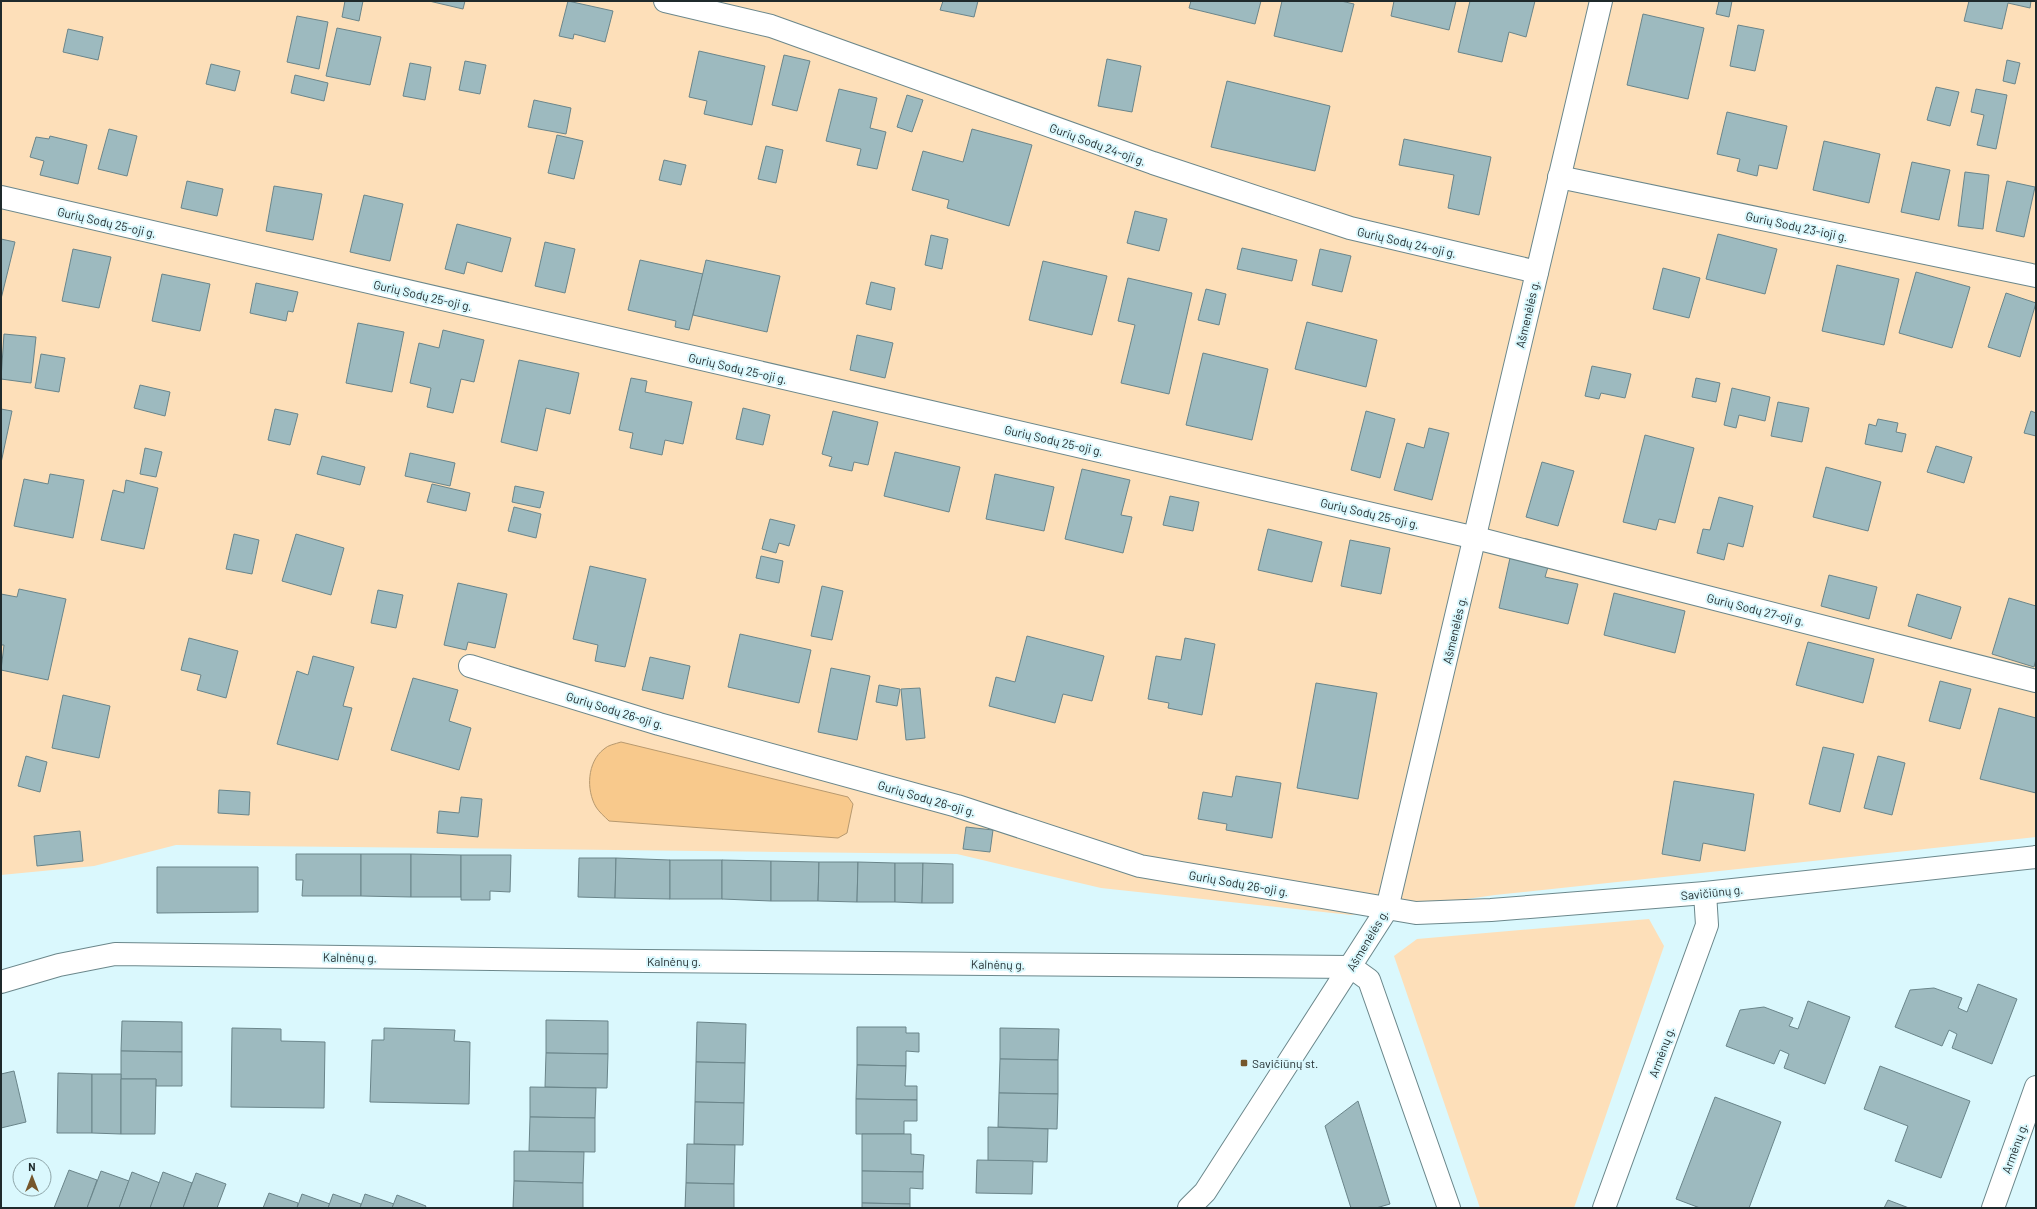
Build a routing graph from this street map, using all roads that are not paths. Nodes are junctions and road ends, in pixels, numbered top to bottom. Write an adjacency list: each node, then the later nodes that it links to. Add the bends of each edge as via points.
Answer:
1 (665, 1): 5 (street, Gurių Sodų 24-oji g., via 771,26 1153,164 1350,228)
2 (1601, 1): 3 (street, Ašmenėlės g.)
3 (1559, 177): 5 (street, Ašmenėlės g.); 6 (street, Gurių Sodų 23-ioji g.)
4 (1, 198): 7 (street, Gurių Sodų 25-oji g.)
5 (1537, 272): 7 (street, Ašmenėlės g.)
6 (2036, 276)
7 (1476, 538): 9 (street, Gurių Sodų 27-oji g.); 12 (street, Ašmenėlės g.)
8 (470, 666): 12 (street, Gurių Sodų 26-oji g., via 659,724 957,806 1140,866)
9 (2036, 681)
10 (2036, 857): 11 (street, Savičiūnų g.)
11 (1705, 893): 12 (street, Savičiūnų g., via 1491,910 1416,913); 18 (street, Armėnų g., via 1707,925)
12 (1387, 909): 13 (street, Ašmenėlės g.)
13 (1351, 967): 14 (street, Kalnėnų g., via 115,954 59,965); 16 (street, Ašmenėlės g., via 1205,1192); 17 (street, via 1369,980)
14 (1, 982)
15 (2036, 1087): 19 (street, Armėnų g.)
16 (1189, 1208)
17 (1449, 1208)
18 (1604, 1208)
19 (1993, 1208)

